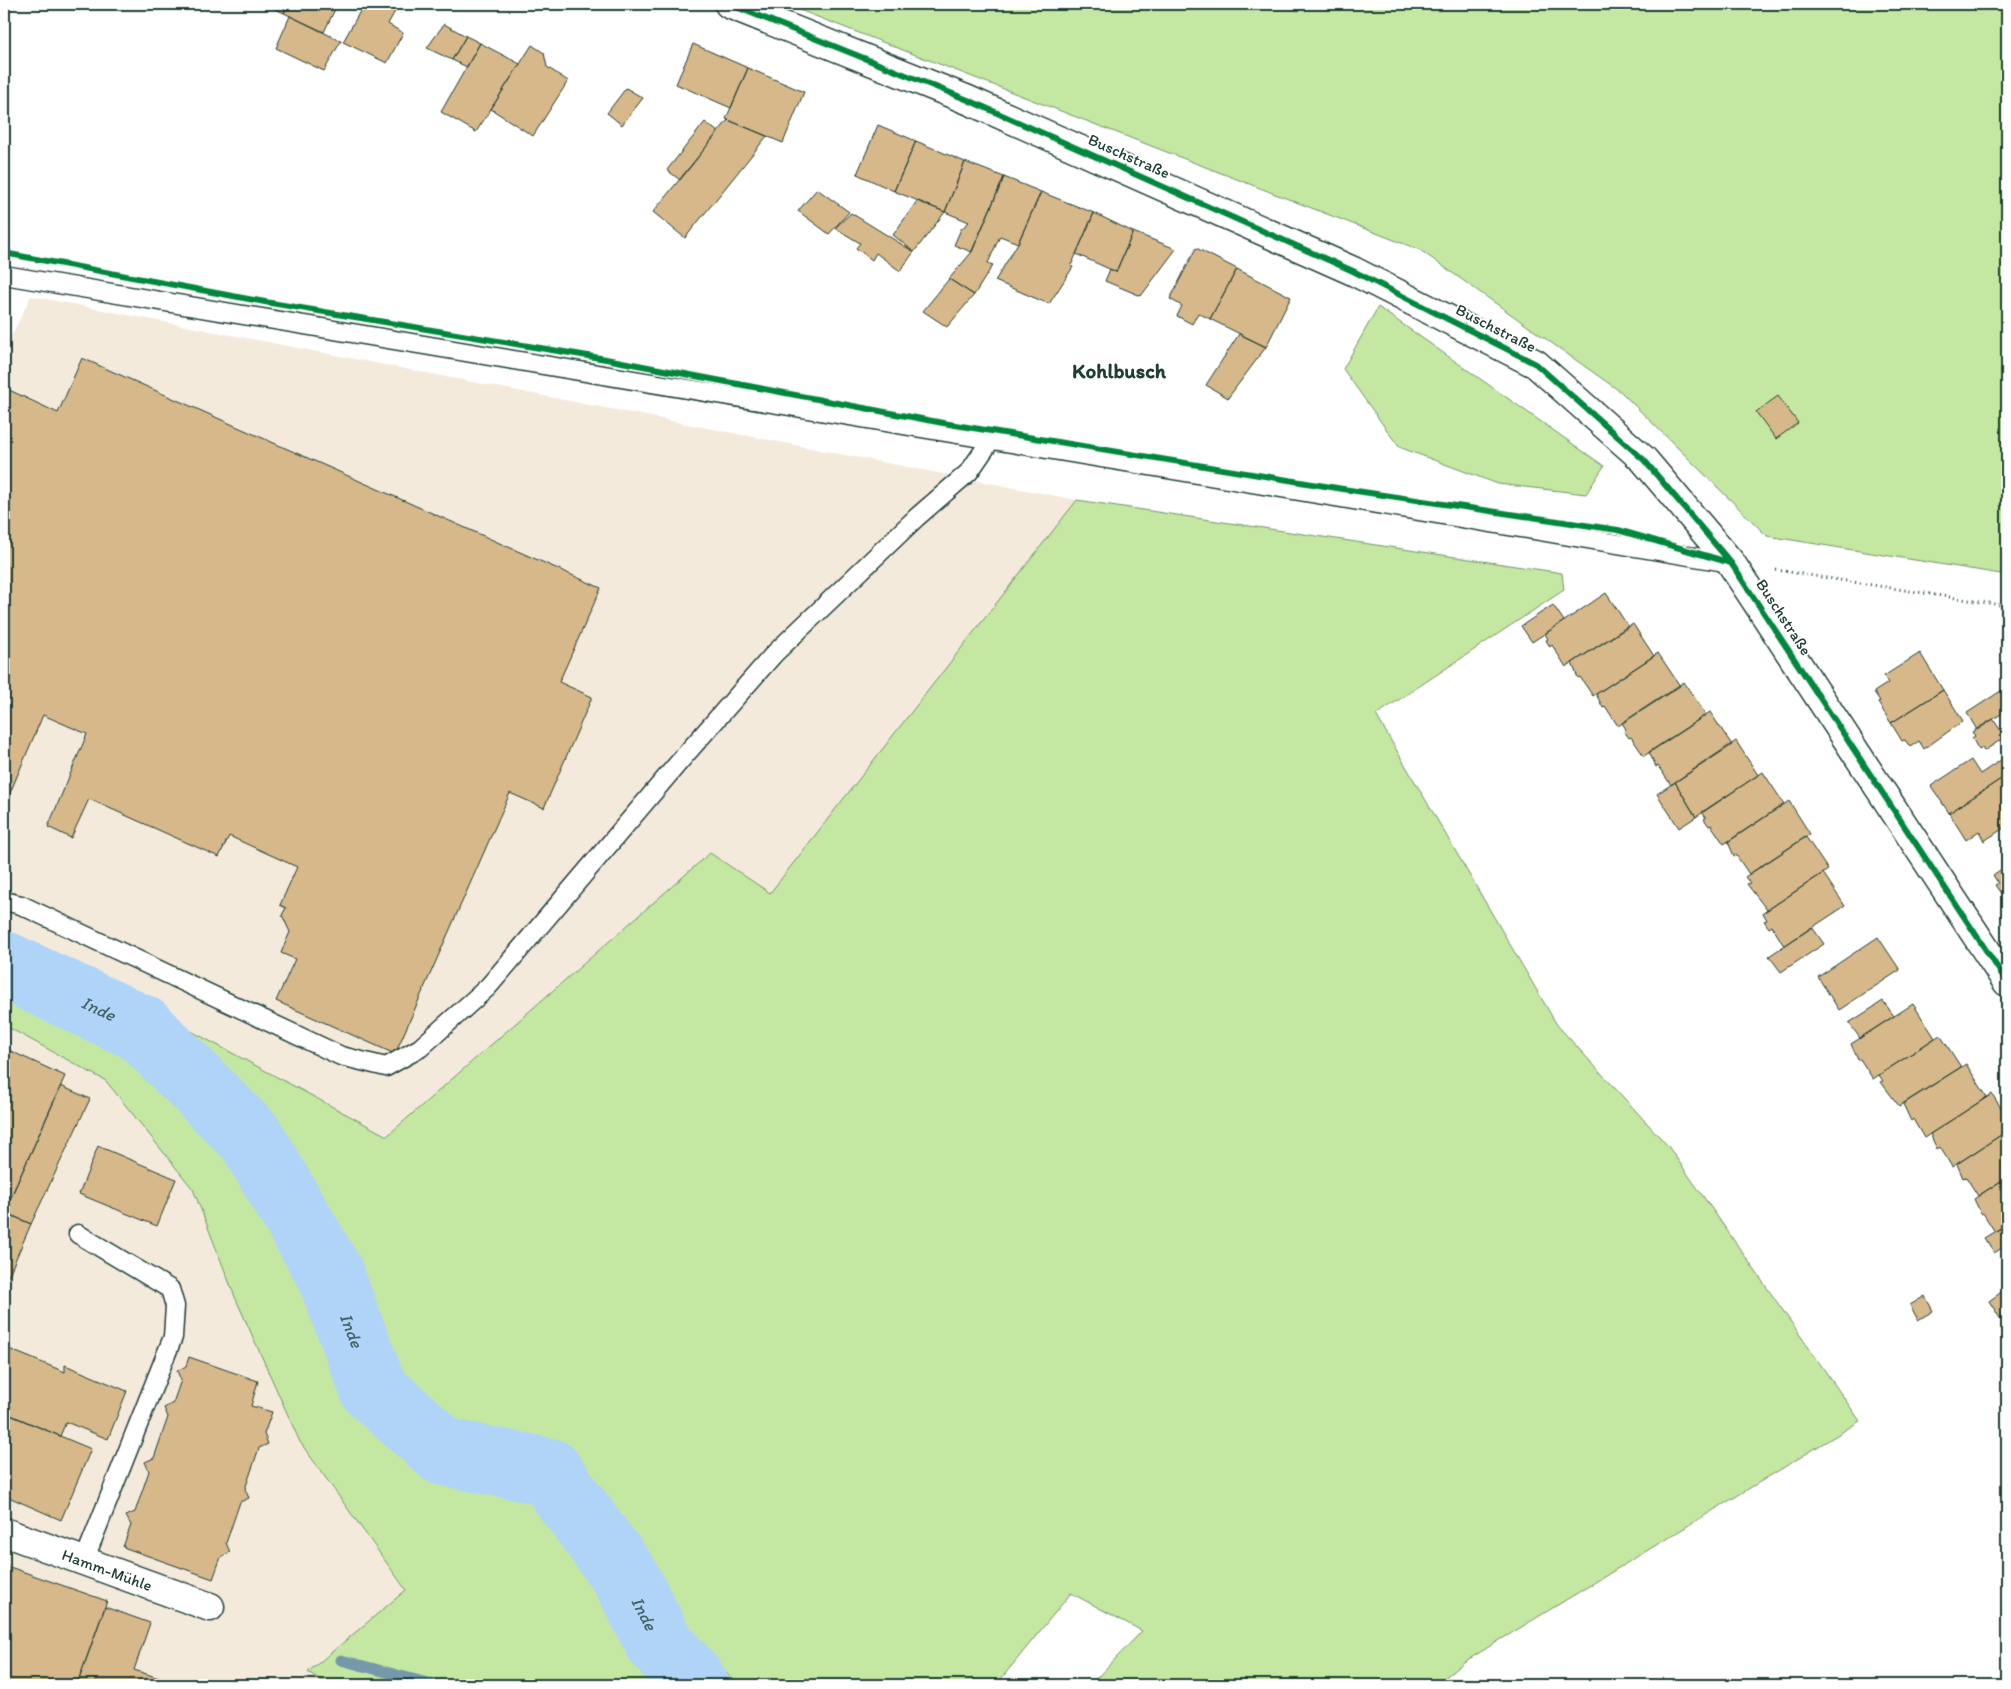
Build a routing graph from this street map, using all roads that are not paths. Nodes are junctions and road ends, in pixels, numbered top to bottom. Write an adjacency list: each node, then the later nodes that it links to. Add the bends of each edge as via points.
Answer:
1 (729, 4): 4 (street, Buschstraße, via 968,100 1353,271 1536,364 1644,460)
2 (4, 275): 3 (lane)
3 (991, 440): 4 (lane); 5 (lane, via 969,472 917,517 774,654 488,987 420,1048 386,1067 341,1056 21,905)
4 (1731, 563): 6 (street, Buschstraße)
5 (4, 900)
6 (2007, 982)
7 (78, 1234): 9 (lane, via 170,1289 175,1306 173,1337)
8 (4, 1532): 9 (street, Hamm-Mühle)
9 (84, 1561): 10 (street, Hamm-Mühle)
10 (210, 1608)

